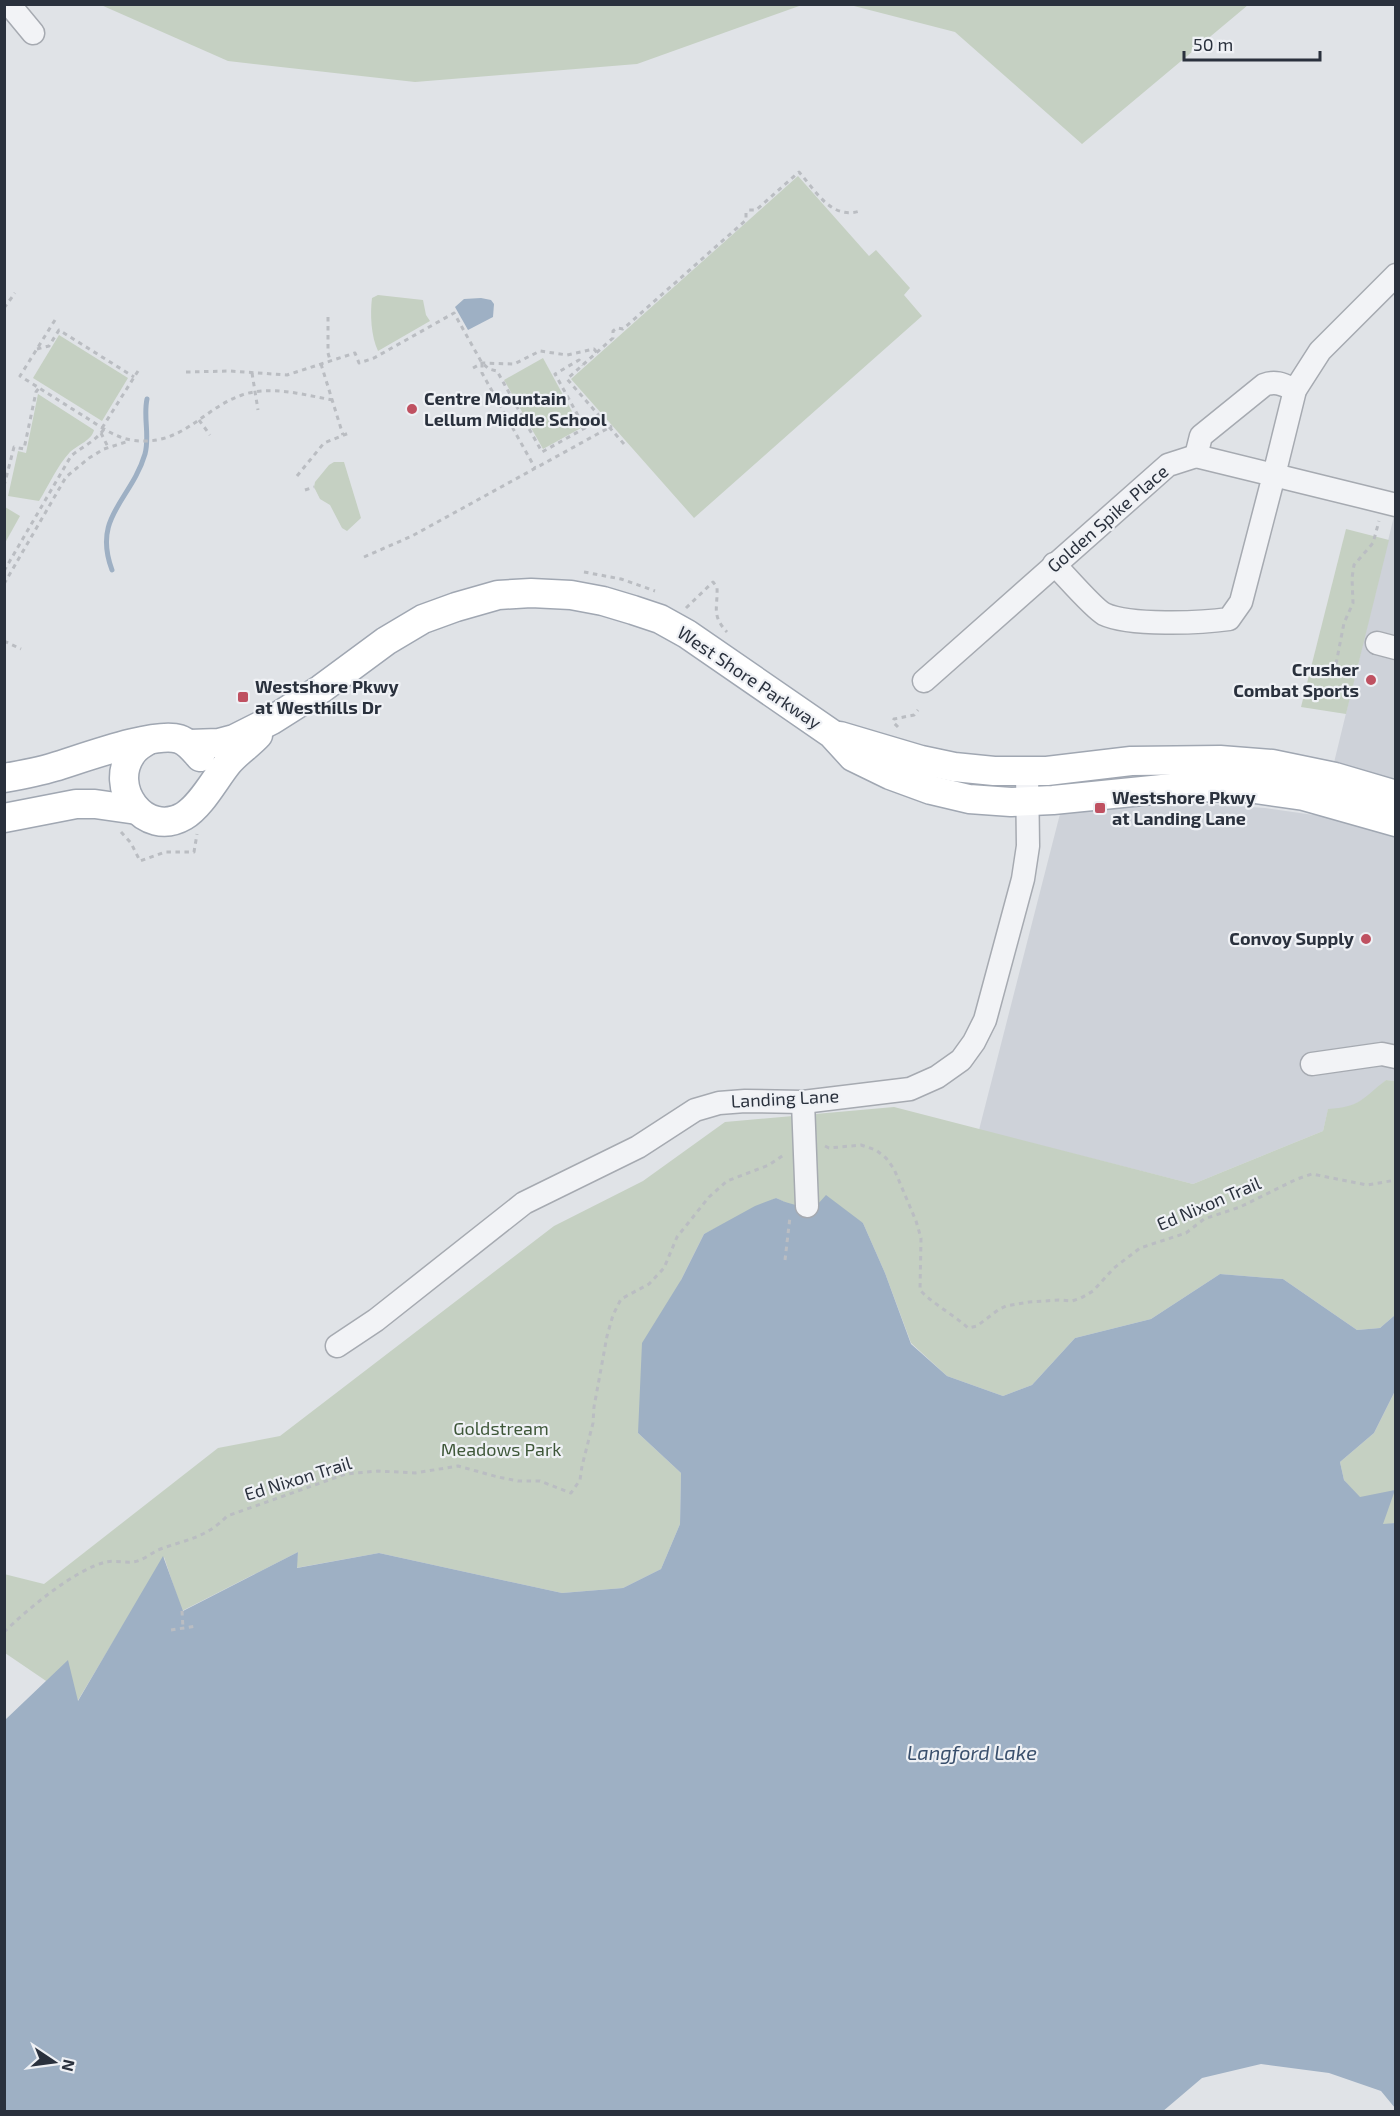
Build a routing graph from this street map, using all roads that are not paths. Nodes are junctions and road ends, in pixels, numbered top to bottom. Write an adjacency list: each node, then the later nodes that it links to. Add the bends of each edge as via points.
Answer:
1 (9, 4): 2 (street)
2 (33, 33)
3 (1395, 275): 4 (street, via 1320,351)
4 (1295, 390): 5 (street, via 1278,383 1264,385 1201,436); 6 (street)
5 (1196, 456): 6 (street); 8 (street, Golden Spike Place, via 1168,465)
6 (1274, 475): 7 (street); 8 (street, via 1241,602 1229,619 1124,621 1102,613)
7 (1387, 513)
8 (1054, 564): 9 (street, Golden Spike Place)
9 (924, 681)
10 (272, 720): 11 (main road, West Shore Parkway, via 423,620 498,596 531,592 603,601 660,619 710,648); 13 (main road, West Shore Parkway, via 234,739); 16 (main road, West Shore Parkway, via 229,762)
11 (832, 734): 14 (main road, West Shore Parkway, via 954,767); 18 (main road, West Shore Parkway, via 853,757 930,790 969,799)
12 (147, 741): 13 (main road, via 163,736); 15 (main road); 19 (main road, via 125,765 127,797)
13 (189, 744): 16 (main road, via 203,760)
14 (1027, 771): 17 (main road, West Shore Parkway, via 1131,760 1220,760 1272,764); 18 (street, Landing Lane)
15 (4, 778)
16 (205, 793): 19 (main road, via 183,817 167,821 151,819)
17 (1395, 795)
18 (1027, 801): 21 (main road, West Shore Parkway, via 1182,787 1248,788 1304,796); 24 (street, Landing Lane, via 1028,846 1023,879 985,1020 974,1042 961,1059 937,1077 910,1089)
19 (137, 810): 20 (main road, via 76,804)
20 (4, 818)
21 (1395, 822)
22 (1395, 1057): 23 (street, via 1382,1054)
23 (1312, 1064)
24 (803, 1102): 25 (street, via 804,1146); 26 (street, Landing Lane, via 719,1102 695,1110 638,1147 524,1203 376,1320)
25 (798, 1211)
26 (337, 1346)

